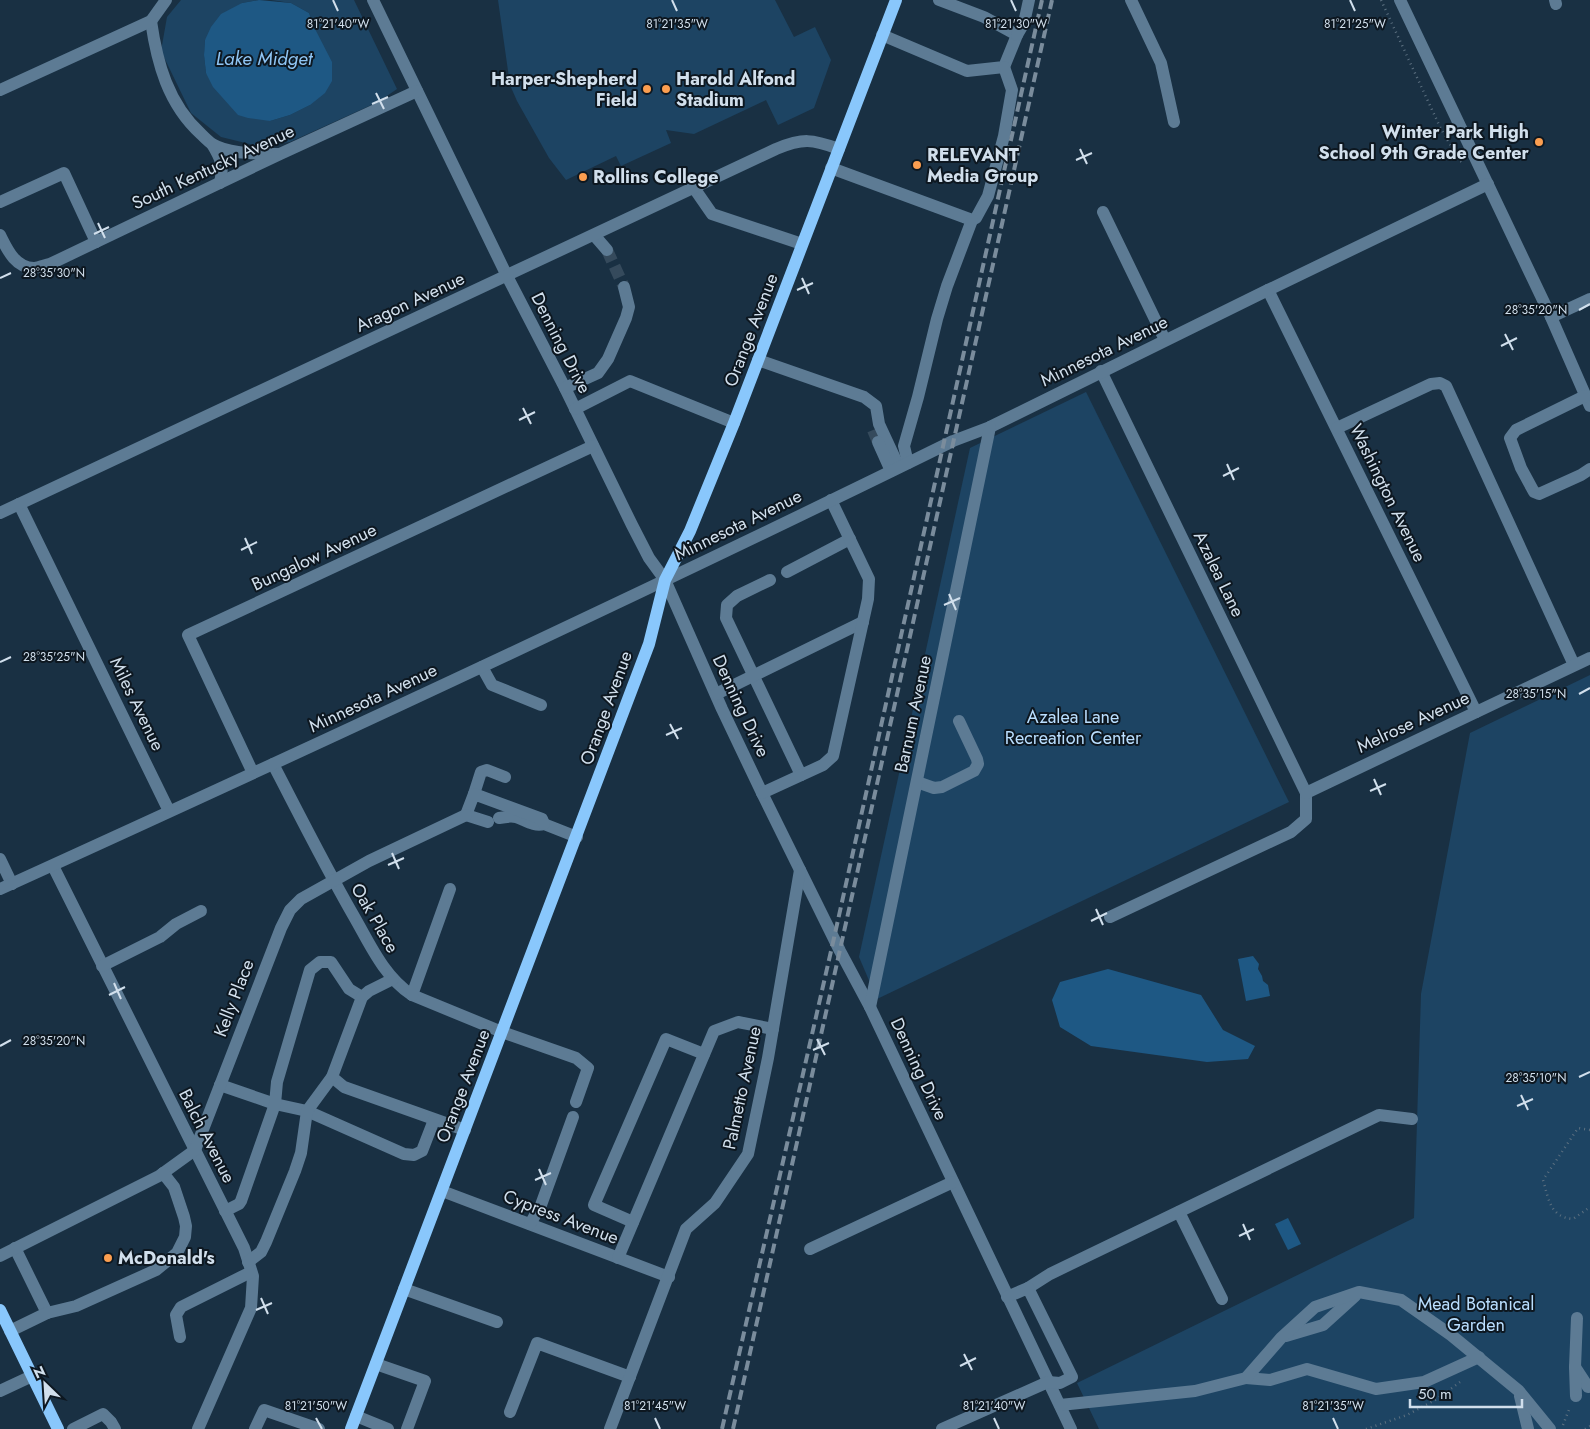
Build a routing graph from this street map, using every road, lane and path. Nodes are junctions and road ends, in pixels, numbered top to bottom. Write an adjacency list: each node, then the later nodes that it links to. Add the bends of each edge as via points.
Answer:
1 (166, 0): 8 (street)
2 (373, 0): 13 (street, Denning Drive)
3 (896, 0): 9 (main road, Orange Avenue)
4 (939, 0): 10 (street, via 984,17)
5 (1029, 0): 10 (street, via 1024,23)
6 (1131, 0): 14 (street, via 1160,63)
7 (1400, 0): 20 (street)
8 (151, 21): 12 (street); 15 (street, via 156,52 170,93 188,122)
9 (882, 35): 11 (street, via 967,71); 16 (main road, Orange Avenue)
10 (1017, 35): 11 (street)
11 (1004, 66): 24 (street, via 1012,90 1004,136 988,196)
12 (0, 90)
13 (417, 91): 17 (street, South Kentucky Avenue); 30 (street, Denning Drive)
14 (1174, 122)
15 (212, 144): 17 (street, via 233,151); 19 (street, via 223,169)
16 (839, 149): 18 (main road, Orange Avenue); 21 (street, Aragon Avenue, via 812,140 789,144)
17 (280, 154): 19 (street, South Kentucky Avenue)
18 (831, 168): 24 (street); 28 (main road, Orange Avenue)
19 (220, 183): 27 (street, South Kentucky Avenue)
20 (1488, 184): 32 (street, Minnesota Avenue); 34 (street)
21 (694, 188): 26 (street, Aragon Avenue); 28 (street, via 712,214)
22 (0, 202): 27 (street, via 64,173)
23 (1103, 212): 35 (street)
24 (972, 220): 46 (street, via 937,319)
25 (0, 235): 27 (street, South Kentucky Avenue, via 13,258 34,268)
26 (594, 235): 29 (street); 30 (street, Aragon Avenue)
27 (96, 242)
28 (802, 244): 36 (main road, Orange Avenue)
29 (607, 250)
30 (507, 276): 38 (street, Denning Drive); 49 (street, Aragon Avenue)
31 (624, 287): 38 (street, via 629,307 608,359 598,373)
32 (1268, 290): 35 (street, Minnesota Avenue); 44 (street, Washington Avenue)
33 (1590, 299): 34 (street)
34 (1551, 317): 39 (street)
35 (1165, 340): 37 (street, Minnesota Avenue)
36 (758, 360): 40 (street, via 864,397); 42 (main road, Orange Avenue)
37 (1101, 371): 43 (street, Minnesota Avenue); 70 (street, Azalea Lane)
38 (565, 388): 41 (street, Denning Drive)
39 (1588, 401): 47 (street, via 1516,430 1510,438 1521,468 1534,492 1539,494)
40 (869, 402): 46 (street, via 876,406 880,424); 46 (street, via 869,416 876,436)
41 (575, 409): 42 (street, via 630,381); 45 (street, Denning Drive)
42 (734, 424): 53 (main road, Orange Avenue, via 690,530)
43 (990, 427): 46 (street, Minnesota Avenue); 68 (street, Barnum Avenue)
44 (1336, 428): 57 (street, via 1431,384 1446,386); 62 (street, Washington Avenue)
45 (593, 446): 53 (street, Denning Drive, via 649,558); 65 (street, Bungalow Avenue, via 188,635)
46 (899, 467): 48 (street, Minnesota Avenue)
47 (1590, 469)
48 (832, 500): 51 (street); 53 (street, Minnesota Avenue)
49 (19, 504): 50 (street, Aragon Avenue); 72 (street, Miles Avenue)
50 (0, 513)
51 (850, 539): 52 (street); 55 (street, via 869,579)
52 (787, 572)
53 (665, 580): 58 (street, Minnesota Avenue); 60 (street, Denning Drive); 75 (main road, Orange Avenue, via 649,644)
54 (770, 580): 59 (street, via 737,596 727,605 726,618)
55 (863, 622): 59 (street); 66 (street, via 834,756 823,766)
56 (1590, 658): 57 (street, Melrose Avenue)
57 (1574, 665): 62 (street, Melrose Avenue)
58 (482, 667): 61 (street, via 492,686); 64 (street, Minnesota Avenue)
59 (754, 675): 60 (street); 66 (street)
60 (716, 694): 69 (street, Denning Drive)
61 (541, 705)
62 (1476, 712): 70 (street, Melrose Avenue)
63 (959, 721): 68 (street, via 977,759 977,768 942,787 934,788)
64 (273, 764): 65 (street, Minnesota Avenue); 79 (street, Oak Place)
65 (254, 773): 72 (street, Minnesota Avenue)
66 (801, 776): 69 (street)
67 (505, 777): 71 (street, via 486,770 481,772)
68 (917, 782): 89 (street, Barnum Avenue)
69 (762, 793): 78 (street, Denning Drive)
70 (1306, 793): 84 (street, via 1306,818 1291,832)
71 (474, 794): 73 (street); 74 (street, via 542,819)
72 (169, 811): 77 (street, Minnesota Avenue)
73 (466, 815): 74 (street, via 493,820 508,816 539,826); 79 (street, Kelly Place)
74 (544, 824): 75 (street)
75 (577, 837): 91 (main road, Orange Avenue)
76 (0, 859): 80 (street)
77 (53, 866): 80 (street, Minnesota Avenue); 85 (street, Balch Avenue)
78 (800, 870): 89 (street, Denning Drive); 90 (street, Palmetto Avenue)
79 (334, 881): 86 (street, Oak Place); 94 (street, Kelly Place, via 301,899 290,910)
80 (12, 884): 82 (street, Minnesota Avenue)
81 (450, 888): 87 (street)
82 (0, 889)
83 (201, 911): 85 (street, via 160,937)
84 (1110, 917)
85 (102, 966): 103 (street, Balch Avenue)
86 (393, 979): 87 (street, Oak Place); 88 (street, via 369,990)
87 (412, 995): 91 (street, Oak Place)
88 (362, 997): 93 (street); 96 (street, via 349,989 331,962 320,962 310,970 277,1082)
89 (870, 1007): 105 (street, Denning Drive)
90 (773, 1029): 92 (street, via 738,1022 714,1031); 117 (street, Palmetto Avenue, via 748,1154 715,1203 686,1229)
91 (502, 1032): 95 (street, Oak Place, via 576,1058 588,1068); 101 (main road, Orange Avenue)
92 (704, 1054): 110 (street); 110 (street, via 666,1039 594,1205)
93 (332, 1078): 97 (street); 100 (street, via 344,1087)
94 (220, 1085): 96 (street); 103 (street, Kelly Place)
95 (576, 1102)
96 (274, 1104): 97 (street); 108 (street, via 241,1201)
97 (307, 1111): 100 (street, via 414,1156 422,1151); 116 (street, via 295,1171 266,1242)
98 (573, 1117): 111 (street, via 541,1206)
99 (1412, 1118): 109 (street, via 1379,1115)
100 (434, 1120): 101 (street)
101 (465, 1130): 106 (main road, Orange Avenue)
102 (1590, 1130): 107 (path, via 1578,1128 1543,1180 1551,1207 1562,1218 1574,1219)
103 (194, 1150): 104 (street); 108 (street, Balch Avenue)
104 (163, 1173): 112 (street); 124 (street, via 174,1188 186,1226 178,1253 156,1270 76,1306)
105 (954, 1182): 113 (street); 121 (street, Denning Drive)
106 (442, 1190): 111 (street, Cypress Avenue); 119 (main road, Orange Avenue)
107 (1590, 1206)
108 (225, 1211): 116 (street, Balch Avenue)
109 (1179, 1212): 118 (street, via 1050,1274); 122 (street)
110 (633, 1222): 115 (street)
111 (530, 1224): 115 (street, Cypress Avenue)
112 (15, 1248): 114 (street); 124 (street)
113 (810, 1249)
114 (0, 1256)
115 (618, 1258): 117 (street, Cypress Avenue)
116 (250, 1267): 128 (street, via 181,1307 176,1315); 149 (street, Balch Avenue, via 253,1276 251,1308)
117 (668, 1277): 134 (street, Palmetto Avenue)
118 (1028, 1288): 121 (street); 137 (street, via 1072,1377 1060,1383)
119 (404, 1289): 126 (street); 131 (main road, Orange Avenue)
120 (1359, 1292): 129 (street, via 1323,1325); 129 (street, via 1315,1306); 130 (street, via 1401,1300)
121 (1007, 1297): 137 (street, Denning Drive)
122 (1222, 1299)
123 (0, 1310): 127 (main road)
124 (47, 1313): 127 (street)
125 (1577, 1318): 132 (street)
126 (497, 1322)
127 (10, 1331): 133 (main road)
128 (180, 1336)
129 (1281, 1338): 136 (street)
130 (1479, 1357): 136 (street, via 1424,1382 1376,1389 1307,1369 1270,1380); 140 (street)
131 (376, 1364): 144 (main road, Orange Avenue); 154 (street, via 425,1381)
132 (1575, 1368): 138 (street); 141 (street)
133 (32, 1376): 139 (street); 146 (main road)
134 (630, 1377): 143 (street, via 537,1343); 155 (street, Palmetto Avenue)
135 (1468, 1377): 158 (path, via 1407,1415)
136 (1246, 1378): 142 (street, via 1195,1391)
137 (1048, 1382): 142 (street, Denning Drive); 156 (street)
138 (1588, 1387)
139 (0, 1391)
140 (1519, 1392): 159 (street); 160 (street)
141 (1576, 1396)
142 (1060, 1406): 157 (street, Denning Drive)
143 (510, 1412)
144 (356, 1416): 152 (main road, Orange Avenue); 153 (street)
145 (1590, 1426): 161 (path)
146 (58, 1429)
147 (72, 1429): 148 (street, via 103,1414)
148 (115, 1429)
149 (198, 1429)
150 (256, 1429): 151 (street, via 264,1410)
151 (319, 1429)
152 (351, 1429)
153 (388, 1429)
154 (407, 1429)
155 (610, 1429)
156 (942, 1429)
157 (1071, 1429)
158 (1366, 1429)
159 (1528, 1429)
160 (1550, 1429)
161 (1585, 1429)

